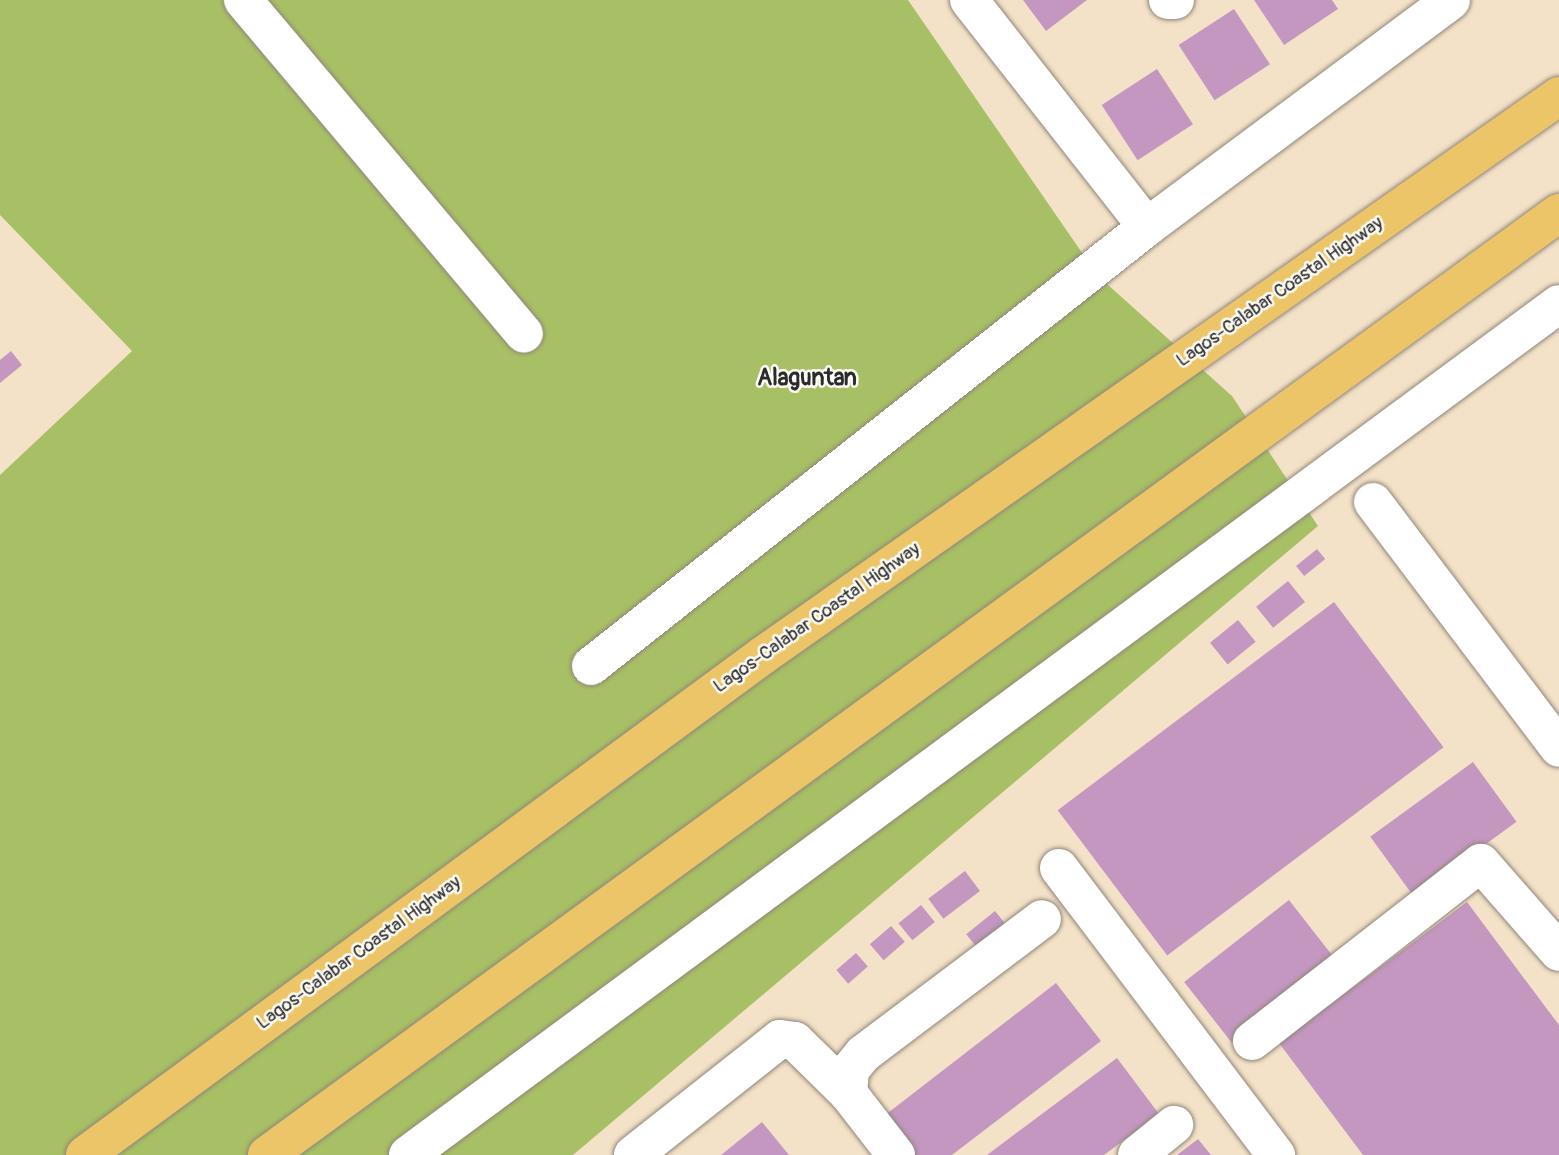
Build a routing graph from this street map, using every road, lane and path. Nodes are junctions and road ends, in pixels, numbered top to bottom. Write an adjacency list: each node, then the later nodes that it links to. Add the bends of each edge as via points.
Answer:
1 (243, 0): 10 (street)
2 (969, 0): 8 (street)
3 (1168, 0): 4 (street)
4 (1175, 0)
5 (1451, 0): 8 (street)
6 (1559, 96): 20 (highway, Lagos-Calabar Coastal Highway, via 761,656)
7 (1559, 213): 21 (highway)
8 (1147, 227): 12 (street)
9 (1559, 304): 22 (street)
10 (524, 334)
11 (1373, 502): 13 (street)
12 (591, 666)
13 (1559, 748)
14 (1059, 868): 26 (street)
15 (1042, 919): 18 (street, via 863,1054 850,1070)
16 (1559, 952): 17 (street, via 1481,863)
17 (1252, 1041)
18 (848, 1093): 23 (street, via 795,1041 780,1039); 24 (street)
19 (1174, 1125): 25 (street)
20 (85, 1155)
21 (267, 1155)
22 (408, 1155)
23 (633, 1155)
24 (896, 1155)
25 (1136, 1155)
26 (1276, 1155)

